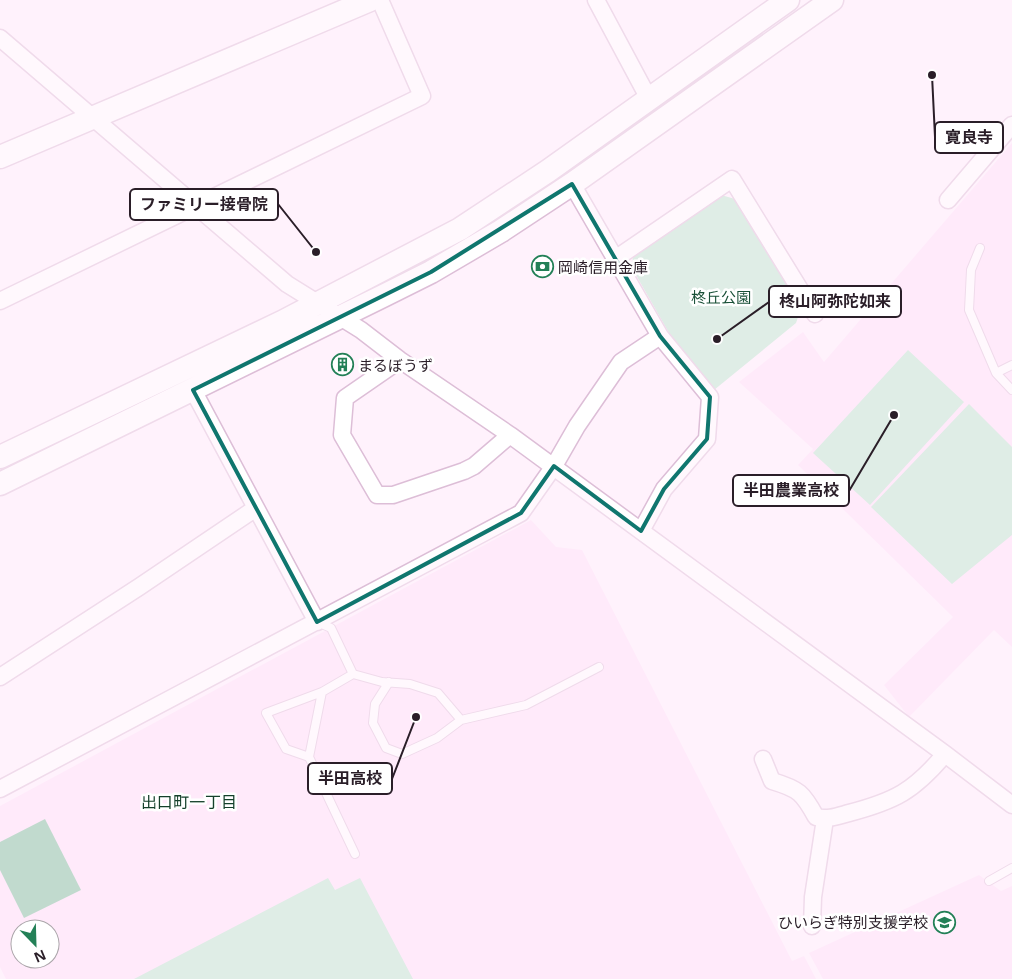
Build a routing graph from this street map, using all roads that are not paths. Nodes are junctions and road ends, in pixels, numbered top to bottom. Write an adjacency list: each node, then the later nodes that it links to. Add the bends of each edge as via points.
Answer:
1 (370, 0): 8 (street)
2 (380, 0): 13 (street, via 422,96)
3 (596, 0): 7 (street)
4 (788, 0): 7 (street)
5 (832, 0): 11 (street)
6 (0, 38): 8 (street)
7 (648, 99): 17 (street, via 460,229)
8 (93, 118): 10 (street); 13 (street)
9 (1012, 125): 12 (street)
10 (0, 157)
11 (572, 184): 15 (street); 19 (street, via 431,272)
12 (948, 200)
13 (196, 206): 16 (street); 17 (street, via 287,284)
14 (980, 248): 23 (lane, via 971,270 969,310)
15 (615, 259): 18 (street, via 732,178); 20 (street)
16 (0, 301)
17 (317, 304): 19 (street); 27 (street)
18 (815, 314)
19 (340, 317): 21 (street); 24 (street)
20 (660, 336): 28 (street, via 621,362); 31 (street, via 710,397 707,439 664,489)
21 (400, 360): 26 (street); 26 (street, via 345,398 342,435 377,495 393,495 464,471)
22 (1012, 365): 23 (lane)
23 (996, 373): 25 (lane)
24 (193, 390): 29 (street); 30 (street)
25 (1012, 390)
26 (510, 435): 28 (street)
27 (0, 457)
28 (554, 466): 31 (street); 32 (street, via 521,513)
29 (0, 484)
30 (256, 508): 32 (street); 35 (street)
31 (642, 531): 39 (street)
32 (317, 622): 34 (lane, via 331,628); 42 (street)
33 (600, 667): 38 (lane, via 526,704)
34 (353, 674): 36 (lane); 37 (lane)
35 (0, 677)
36 (389, 682): 38 (lane, via 410,684 438,693); 38 (lane, via 375,704 373,723 386,748 402,754 437,738)
37 (322, 692): 40 (lane); 40 (lane, via 266,713 286,749)
38 (461, 720)
39 (945, 754): 43 (street); 44 (street, via 909,790 877,806)
40 (309, 757): 45 (lane)
41 (763, 759): 44 (street, via 772,781 791,786 806,797 816,817)
42 (0, 789)
43 (1012, 805)
44 (825, 820): 48 (street, via 813,897)
45 (355, 854)
46 (1012, 868): 47 (lane)
47 (989, 881)
48 (812, 926)

